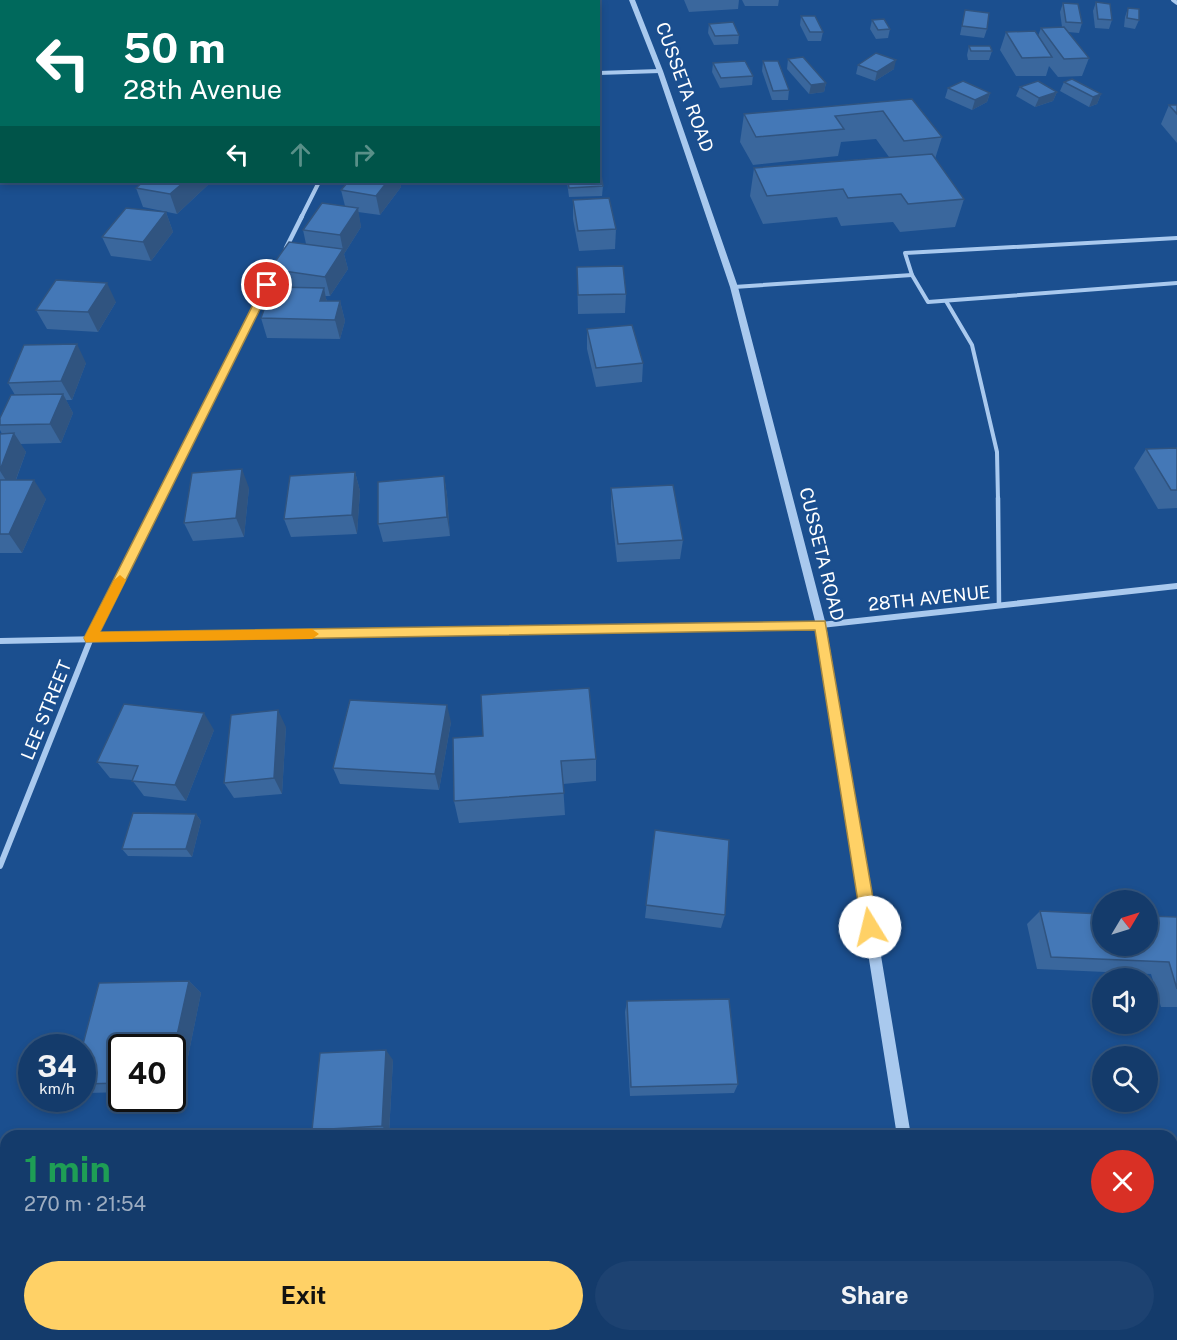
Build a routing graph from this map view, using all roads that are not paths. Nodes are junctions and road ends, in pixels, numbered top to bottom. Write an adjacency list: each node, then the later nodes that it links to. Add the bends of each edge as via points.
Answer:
1 (632, 0): 4 (street, CUSSETA ROAD)
2 (1173, 0): 3 (street)
3 (1177, 3)
4 (660, 71): 5 (street); 12 (street, CUSSETA ROAD)
5 (600, 73)
6 (318, 183): 8 (street)
7 (1177, 238): 10 (lane, via 905,253)
8 (282, 256)
9 (277, 266): 17 (street, LEE STREET)
10 (912, 275): 12 (lane); 13 (lane, via 928,302)
11 (1177, 283): 13 (lane)
12 (734, 287): 16 (street, CUSSETA ROAD)
13 (946, 301): 15 (lane, via 972,345 997,452)
14 (1177, 586): 15 (street, 28TH AVENUE)
15 (999, 605): 16 (street, 28TH AVENUE)
16 (821, 625): 17 (street, 28TH AVENUE); 20 (street, CUSSETA ROAD)
17 (91, 638): 18 (street, 28TH AVENUE); 19 (street, LEE STREET)
18 (0, 640)
19 (0, 866)
20 (903, 1130)

